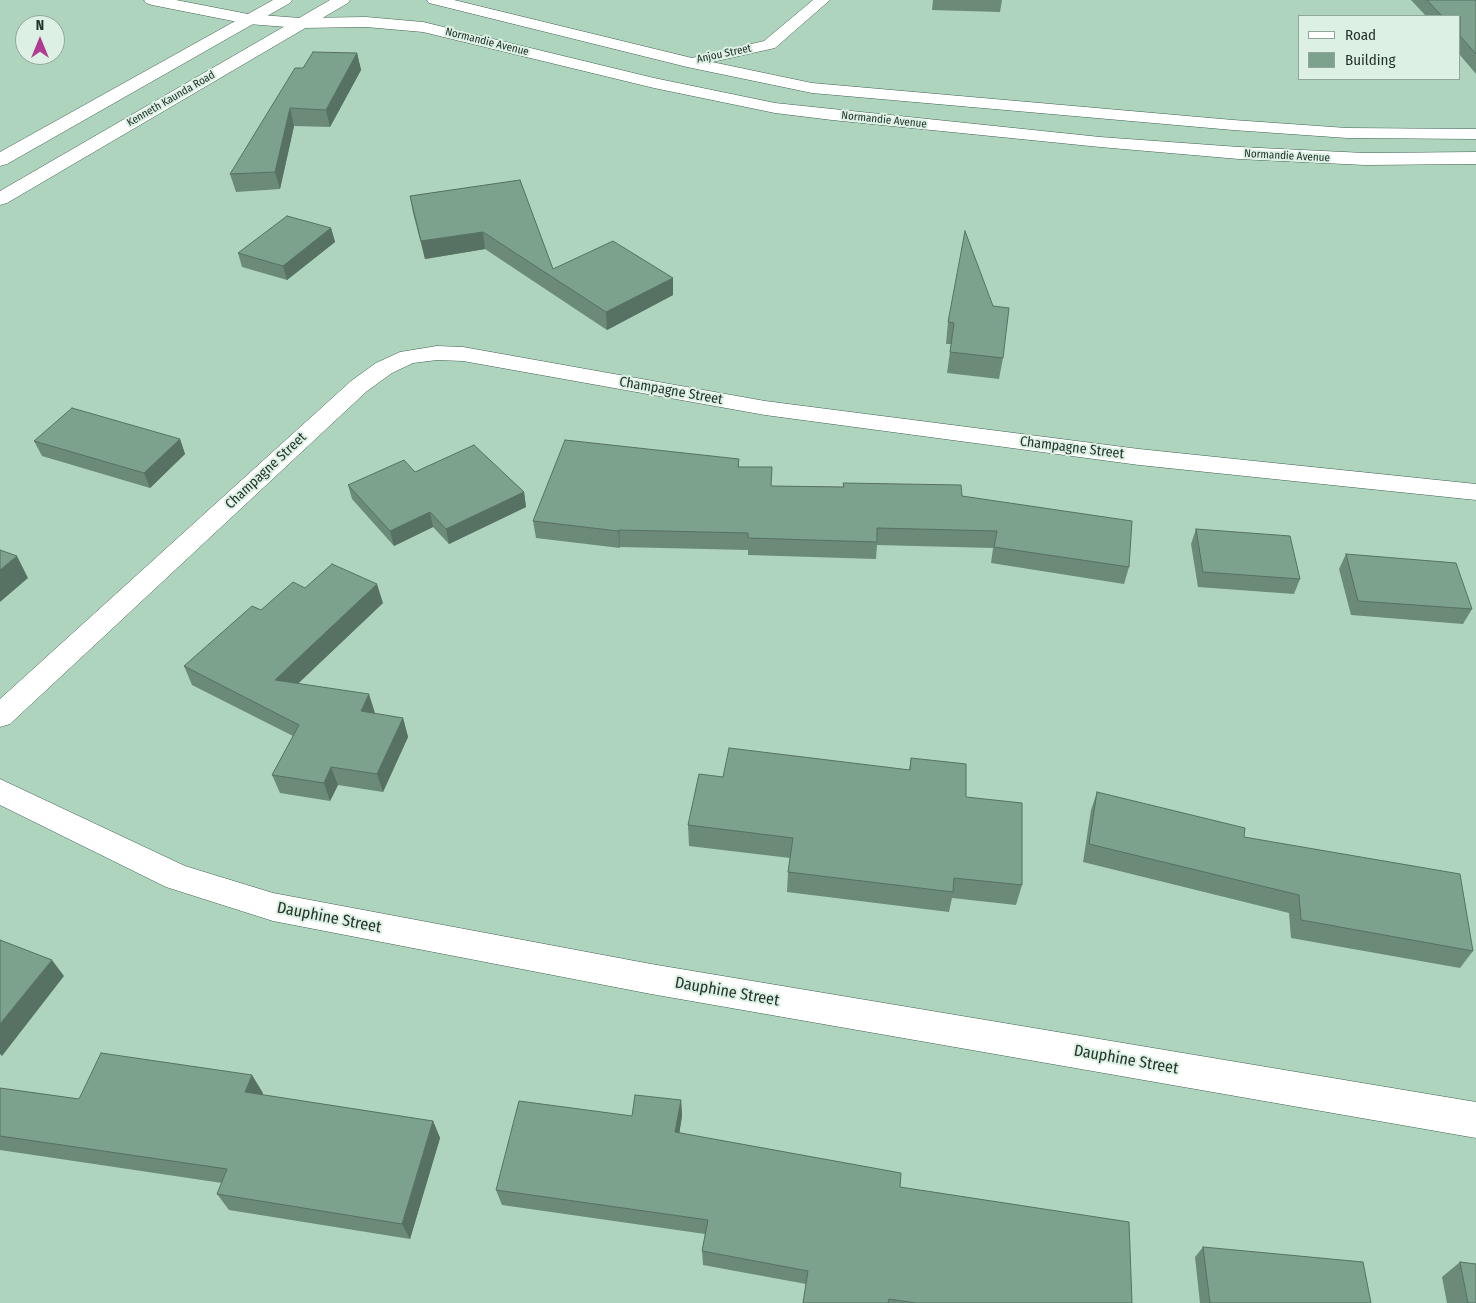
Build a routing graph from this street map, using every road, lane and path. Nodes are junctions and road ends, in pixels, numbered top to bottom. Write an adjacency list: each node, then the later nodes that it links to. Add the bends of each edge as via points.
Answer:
1 (152, 0): 6 (street, Normandie Avenue)
2 (284, 0): 6 (street)
3 (342, 0): 7 (street, Kenneth Kaunda Road)
4 (435, 0): 9 (street, Normandie Avenue)
5 (822, 0): 8 (street, Anjou Street)
6 (248, 19): 7 (street, Normandie Avenue); 17 (street)
7 (300, 23): 10 (street, Normandie Avenue, via 366,22 423,27); 18 (street, Kenneth Kaunda Road)
8 (769, 45): 9 (street, Anjou Street); 11 (street, Anjou Street, via 773,63)
9 (687, 62): 10 (street, Anjou Street); 11 (street, Normandie Avenue)
10 (654, 83): 12 (street, Normandie Avenue)
11 (789, 84): 12 (street); 13 (street, Normandie Avenue)
12 (776, 108): 15 (street, Normandie Avenue)
13 (1233, 125): 14 (street, Normandie Avenue, via 1347,132); 15 (street)
14 (1476, 134)
15 (1239, 153): 16 (street, Normandie Avenue, via 1365,159)
16 (1476, 158)
17 (0, 160)
18 (0, 199)
19 (1476, 492): 20 (street, Champagne Street, via 1186,462 765,408 463,354 408,356 359,386)
20 (0, 716)
21 (0, 791): 22 (street, Dauphine Street, via 177,877 273,907 660,981)
22 (1476, 1120)

